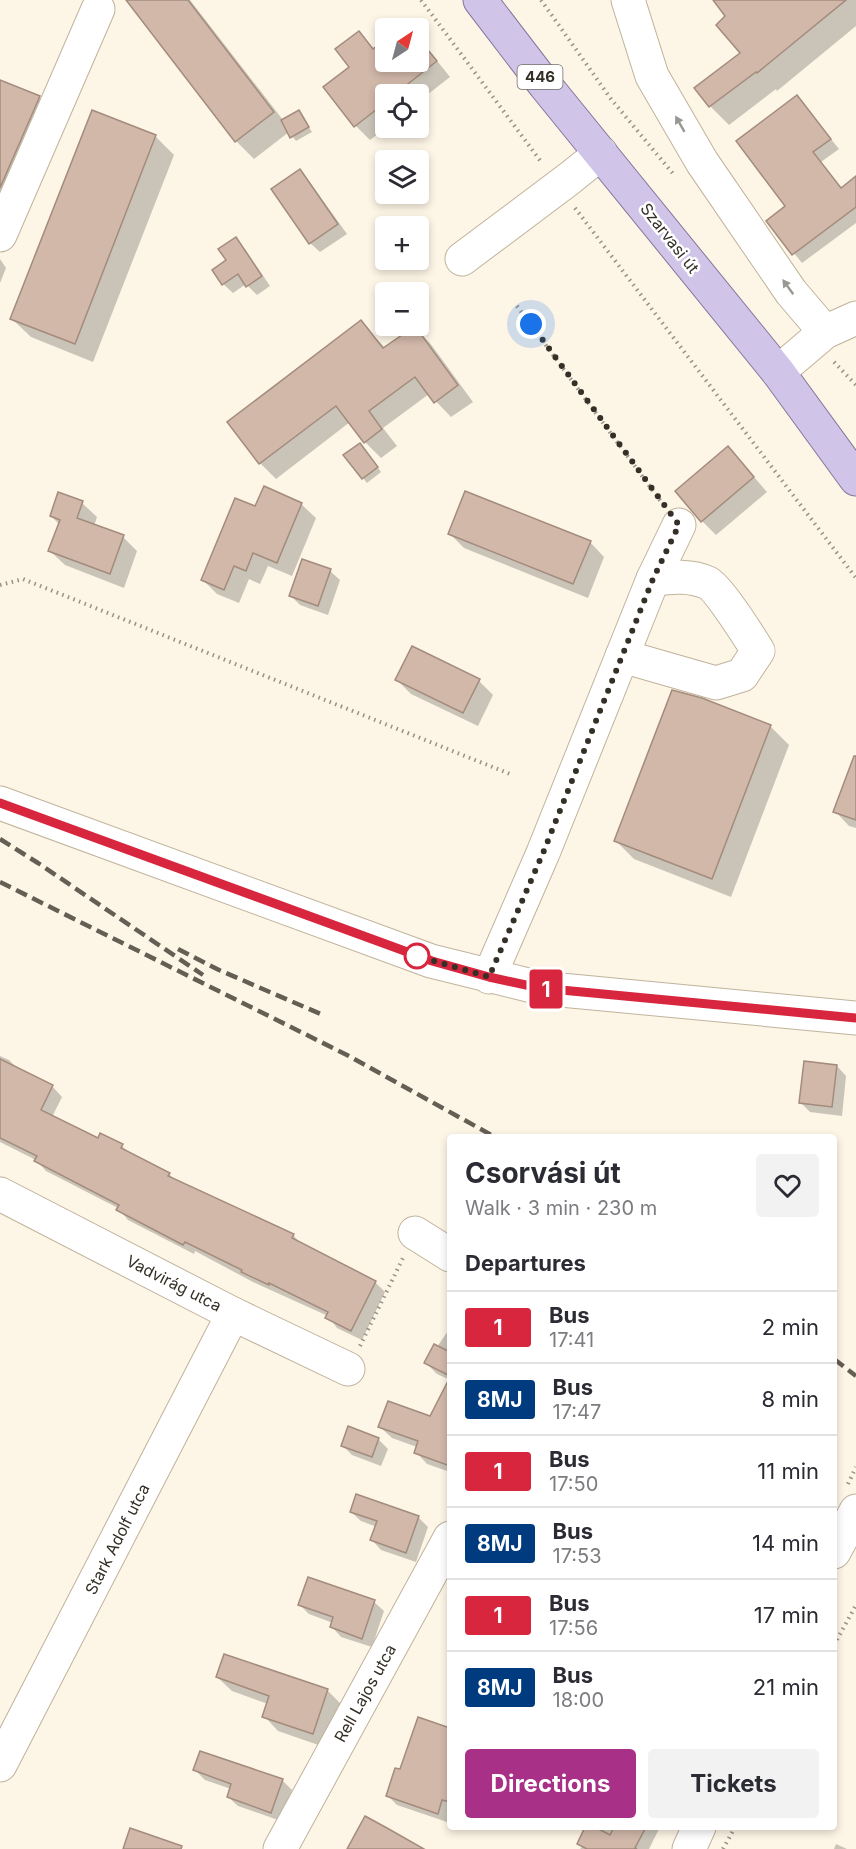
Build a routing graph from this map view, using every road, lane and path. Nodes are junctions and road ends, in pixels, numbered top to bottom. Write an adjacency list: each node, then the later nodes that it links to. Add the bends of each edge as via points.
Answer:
1 (421, 0): 8 (path)
2 (480, 0): 6 (main road, Szarvasi út / 446)
3 (541, 0): 7 (path, via 611,99)
4 (628, 0): 13 (street, one-way to 4, via 702,162 652,76)
5 (98, 9): 9 (street)
6 (601, 153): 8 (street); 14 (main road, Szarvasi út / 446)
7 (677, 179)
8 (559, 187): 10 (street); 18 (path)
9 (0, 236)
10 (462, 259)
11 (517, 306): 17 (path)
12 (856, 318): 13 (street)
13 (829, 346): 14 (street); 15 (path)
14 (778, 372): 16 (main road, Szarvasi út / 446)
15 (856, 386)
16 (856, 478)
17 (679, 525): 19 (street)
18 (856, 578)
19 (653, 579): 21 (street); 21 (street, via 682,576 710,584 758,651 742,675 716,683)
20 (0, 585): 22 (path, via 23,579)
21 (622, 656): 24 (street)
22 (510, 774)
23 (0, 803): 24 (street, via 432,961)
24 (489, 977): 25 (street, via 540,988)
25 (856, 1018)
26 (0, 1194): 29 (street, Vadvirág utca)
27 (415, 1233): 28 (street); 30 (path)
28 (447, 1253)
29 (233, 1314): 30 (street, Vadvirág utca); 34 (street, Stark Adolf utca)
30 (348, 1369)
31 (447, 1543): 37 (street, Rell Lajos utca)
32 (856, 1605): 33 (path)
33 (837, 1640)
34 (0, 1765)
35 (698, 1830): 38 (street)
36 (733, 1830): 39 (path)
37 (280, 1849)
38 (689, 1849)
39 (723, 1849)

